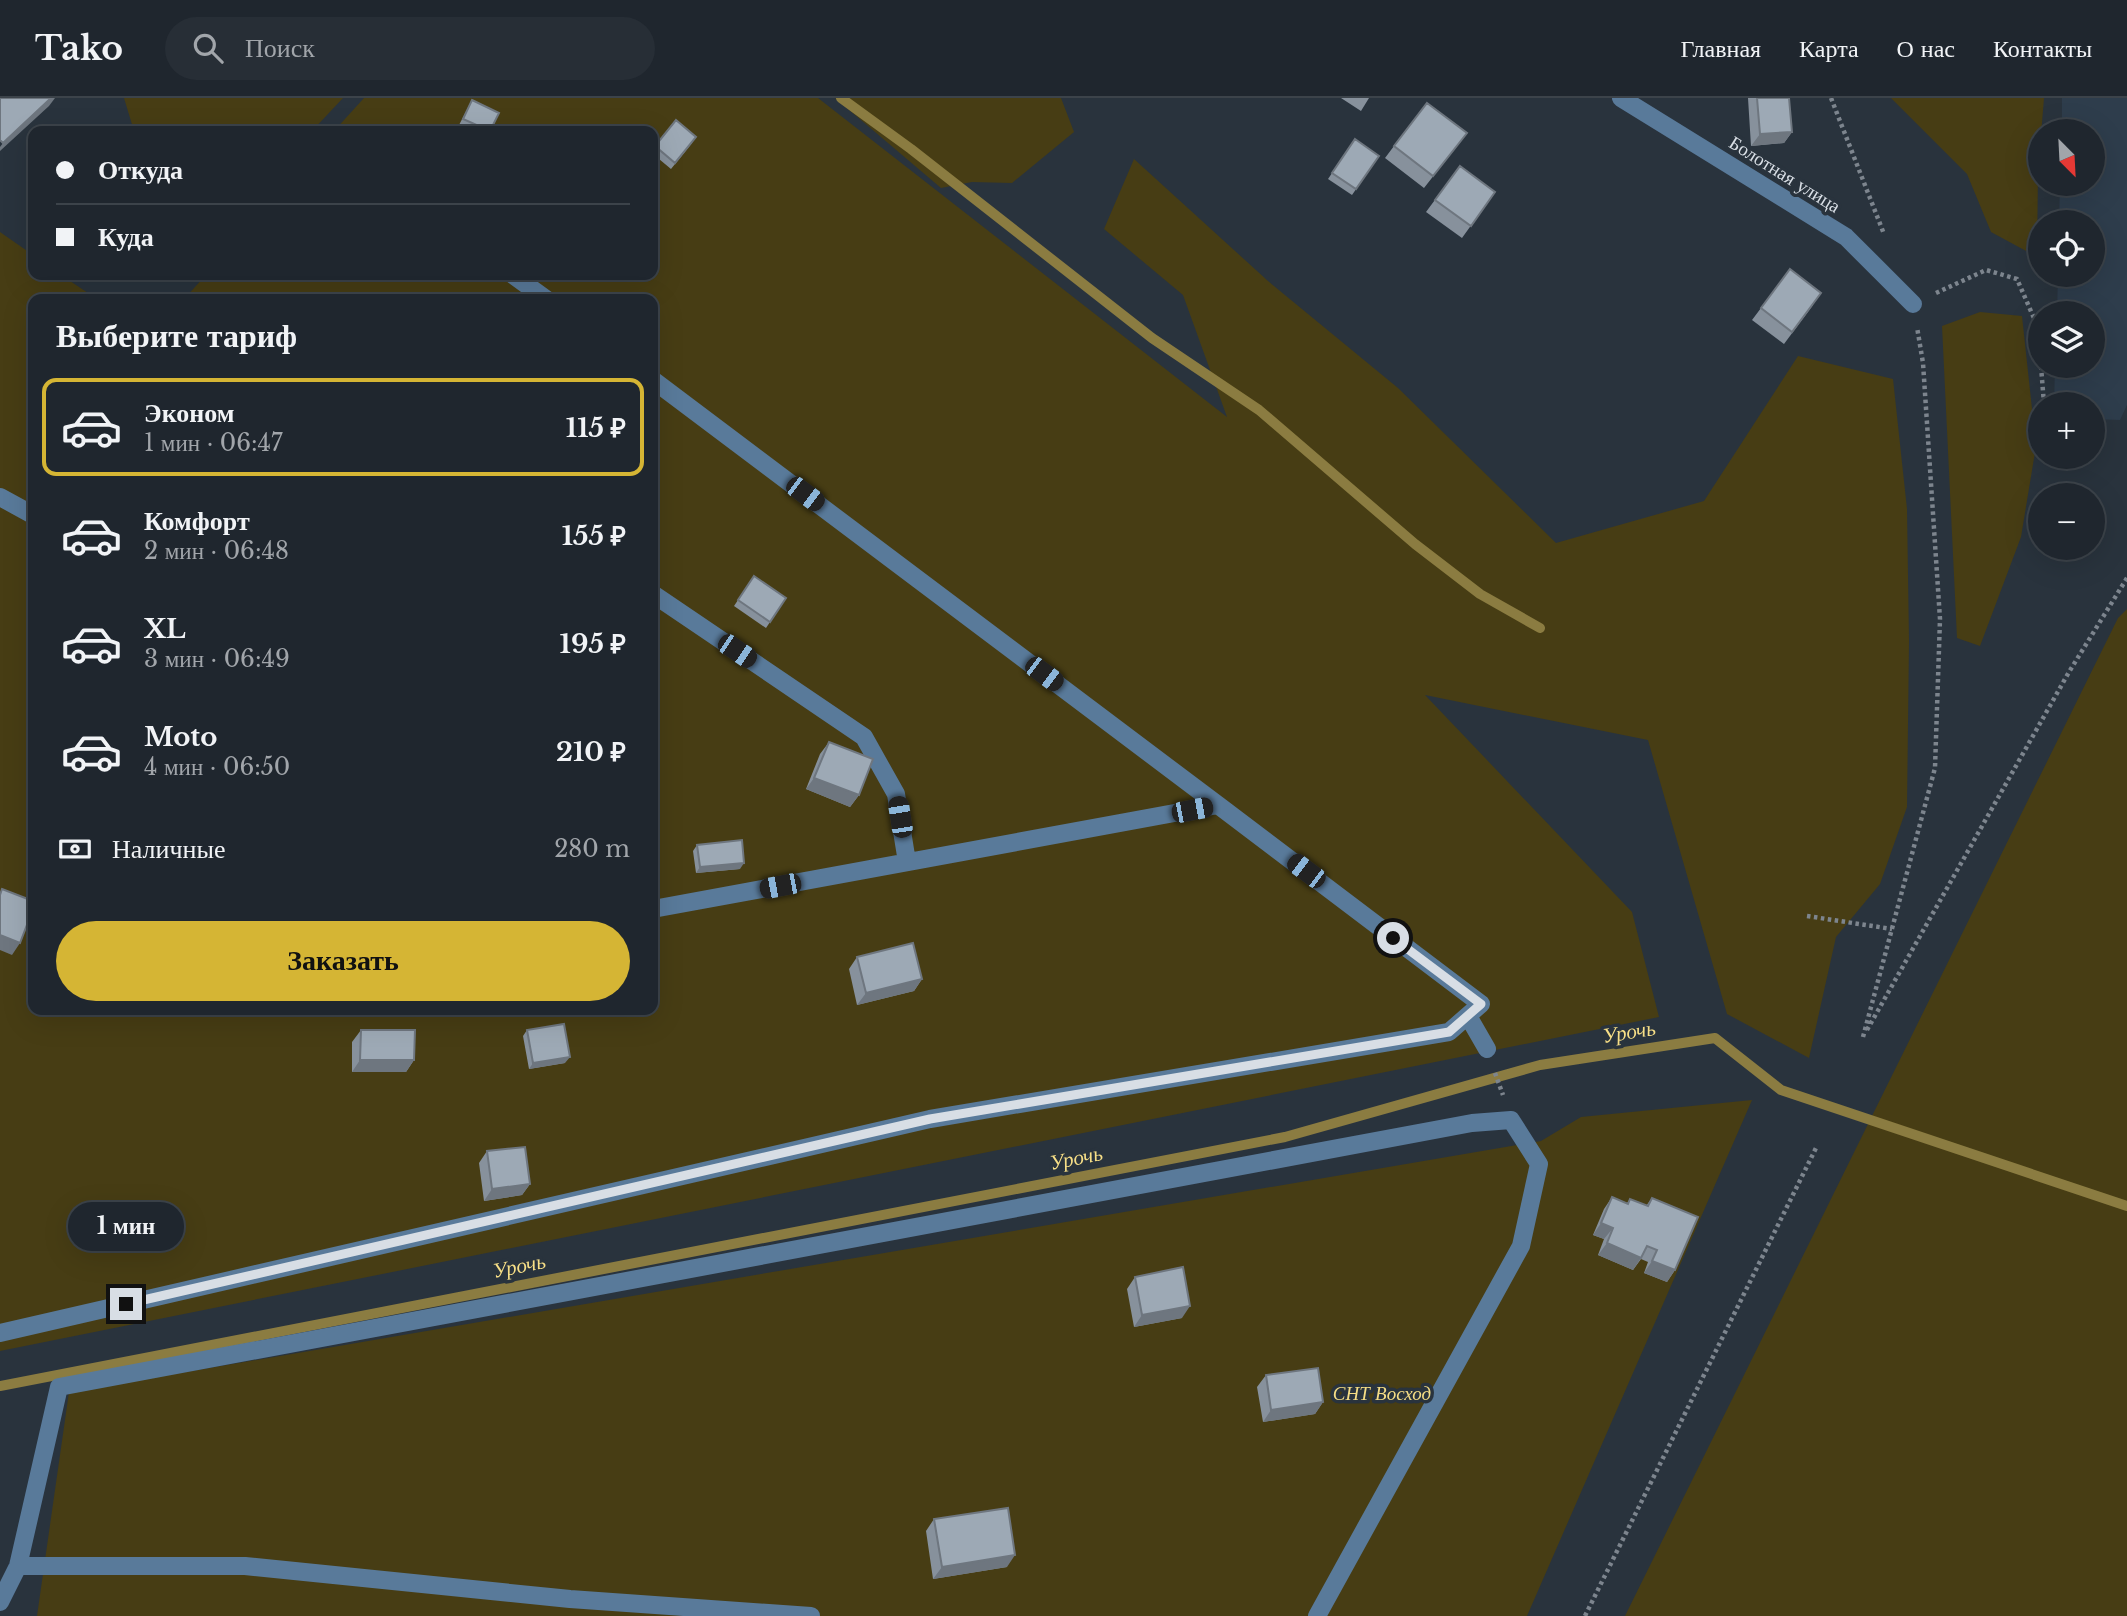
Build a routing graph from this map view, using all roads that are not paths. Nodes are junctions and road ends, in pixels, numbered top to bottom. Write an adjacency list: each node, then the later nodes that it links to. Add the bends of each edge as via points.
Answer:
1 (1621, 98): 4 (street, Болотная улица, via 1846,237)
2 (520, 280): 3 (street)
3 (539, 294)
4 (1913, 304)
5 (658, 384): 9 (street)
6 (0, 497): 7 (street)
7 (28, 512)
8 (658, 597): 10 (street, via 864,737 896,794)
9 (1218, 805): 10 (street); 12 (street)
10 (907, 862): 11 (street)
11 (658, 908)
12 (1474, 1010): 13 (street); 14 (street, via 1449,1032 930,1119)
13 (1487, 1049)
14 (0, 1333)
15 (18, 1566): 16 (street); 17 (street, via 245,1566 570,1599); 18 (street, via 59,1387 1458,1125 1511,1120 1539,1164 1521,1247)
16 (0, 1602)
17 (811, 1616)
18 (1317, 1616)

